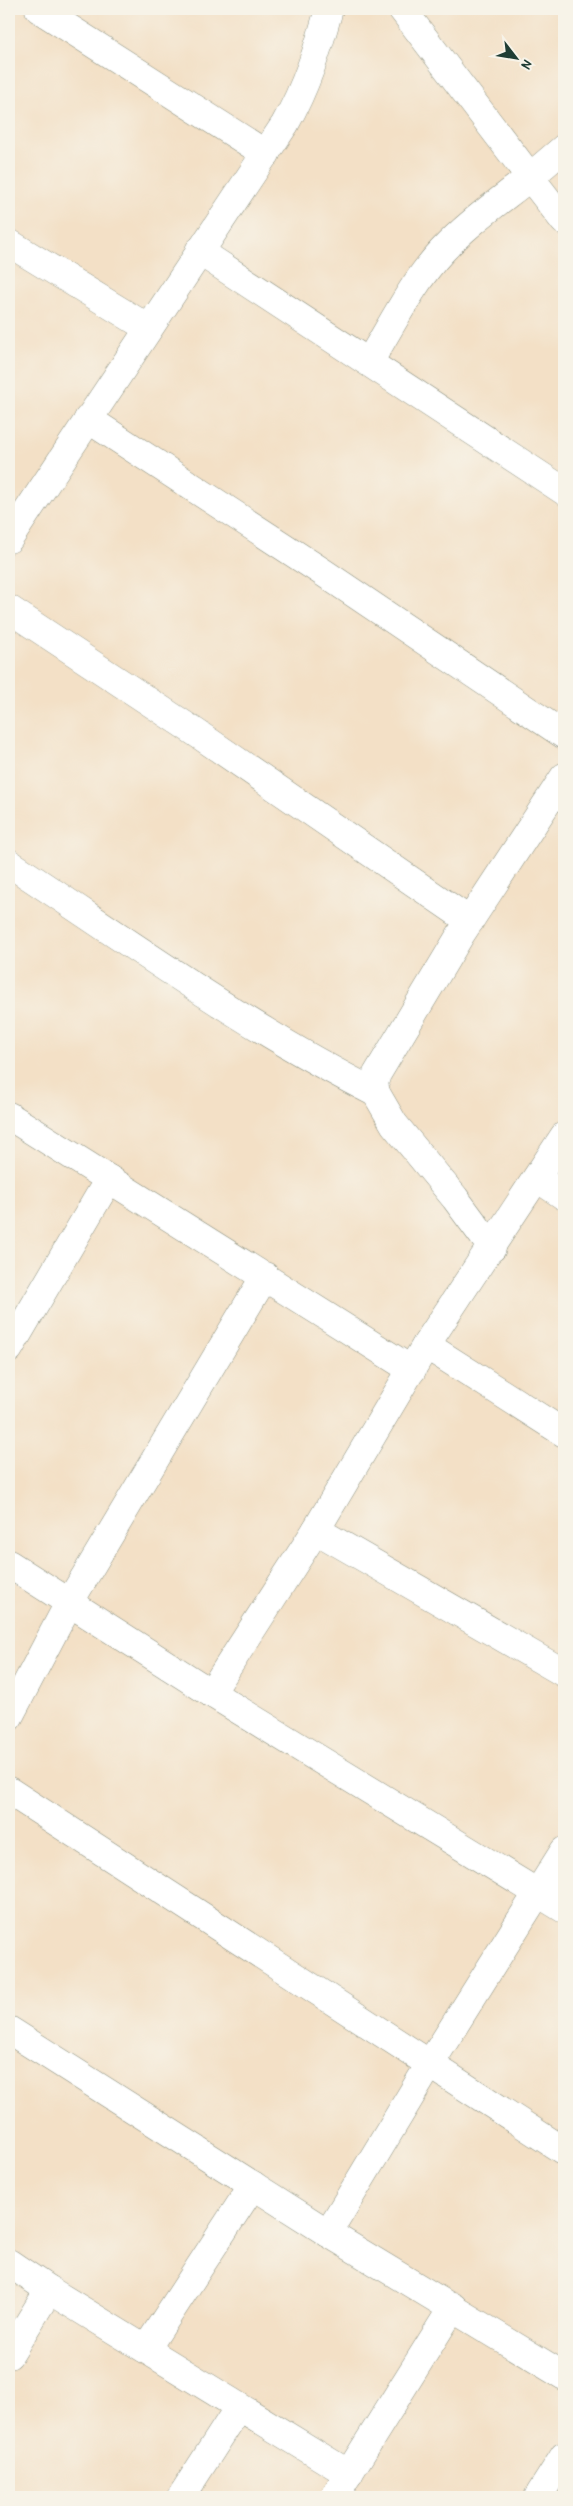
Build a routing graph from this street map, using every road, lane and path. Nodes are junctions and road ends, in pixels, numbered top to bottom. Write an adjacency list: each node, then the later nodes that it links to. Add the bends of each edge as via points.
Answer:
1 (39, 9): 5 (street)
2 (329, 9): 5 (street, via 301,96)
3 (402, 9): 6 (street)
4 (564, 148): 6 (street)
5 (266, 154): 9 (street)
6 (530, 177): 7 (street); 11 (street, via 442,251 423,274)
7 (564, 221)
8 (9, 243): 10 (street)
9 (199, 251): 10 (street); 11 (street)
10 (148, 328): 12 (street)
11 (369, 362): 13 (street)
12 (88, 419): 14 (street); 17 (street)
13 (564, 491)
14 (17, 508): 15 (street)
15 (9, 539)
16 (9, 609): 20 (street)
17 (564, 735)
18 (564, 777): 20 (street)
19 (9, 862): 21 (street, via 262,1030)
20 (470, 920): 21 (street, via 377,1074 374,1083)
21 (376, 1093): 27 (street, via 394,1124)
22 (9, 1116): 25 (street)
23 (564, 1136): 24 (street)
24 (536, 1178): 26 (street); 27 (street)
25 (110, 1179): 28 (street); 30 (street)
26 (564, 1196)
27 (492, 1248): 29 (street)
28 (265, 1276): 31 (street); 35 (street)
29 (426, 1345): 31 (street); 32 (street)
30 (9, 1349)
31 (412, 1370): 33 (street)
32 (564, 1433)
33 (316, 1530): 36 (street); 37 (street)
34 (9, 1564): 35 (street)
35 (69, 1603): 37 (street); 38 (street)
36 (564, 1673)
37 (211, 1693): 41 (street)
38 (9, 1717)
39 (9, 1791): 44 (street)
40 (564, 1851): 41 (street)
41 (538, 1894): 42 (street); 44 (street)
42 (564, 1910)
43 (9, 2030): 46 (street)
44 (430, 2064): 45 (street); 47 (street)
45 (564, 2151)
46 (253, 2185): 47 (street); 51 (street)
47 (328, 2233): 50 (street)
48 (9, 2262): 49 (street)
49 (50, 2290): 51 (street); 52 (street)
50 (452, 2307): 53 (street); 56 (street)
51 (146, 2349): 54 (street)
52 (9, 2355)
53 (564, 2376)
54 (239, 2406): 56 (street); 57 (street)
55 (564, 2456): 59 (street)
56 (349, 2474): 58 (street)
57 (181, 2497)
58 (334, 2497)
59 (538, 2497)

